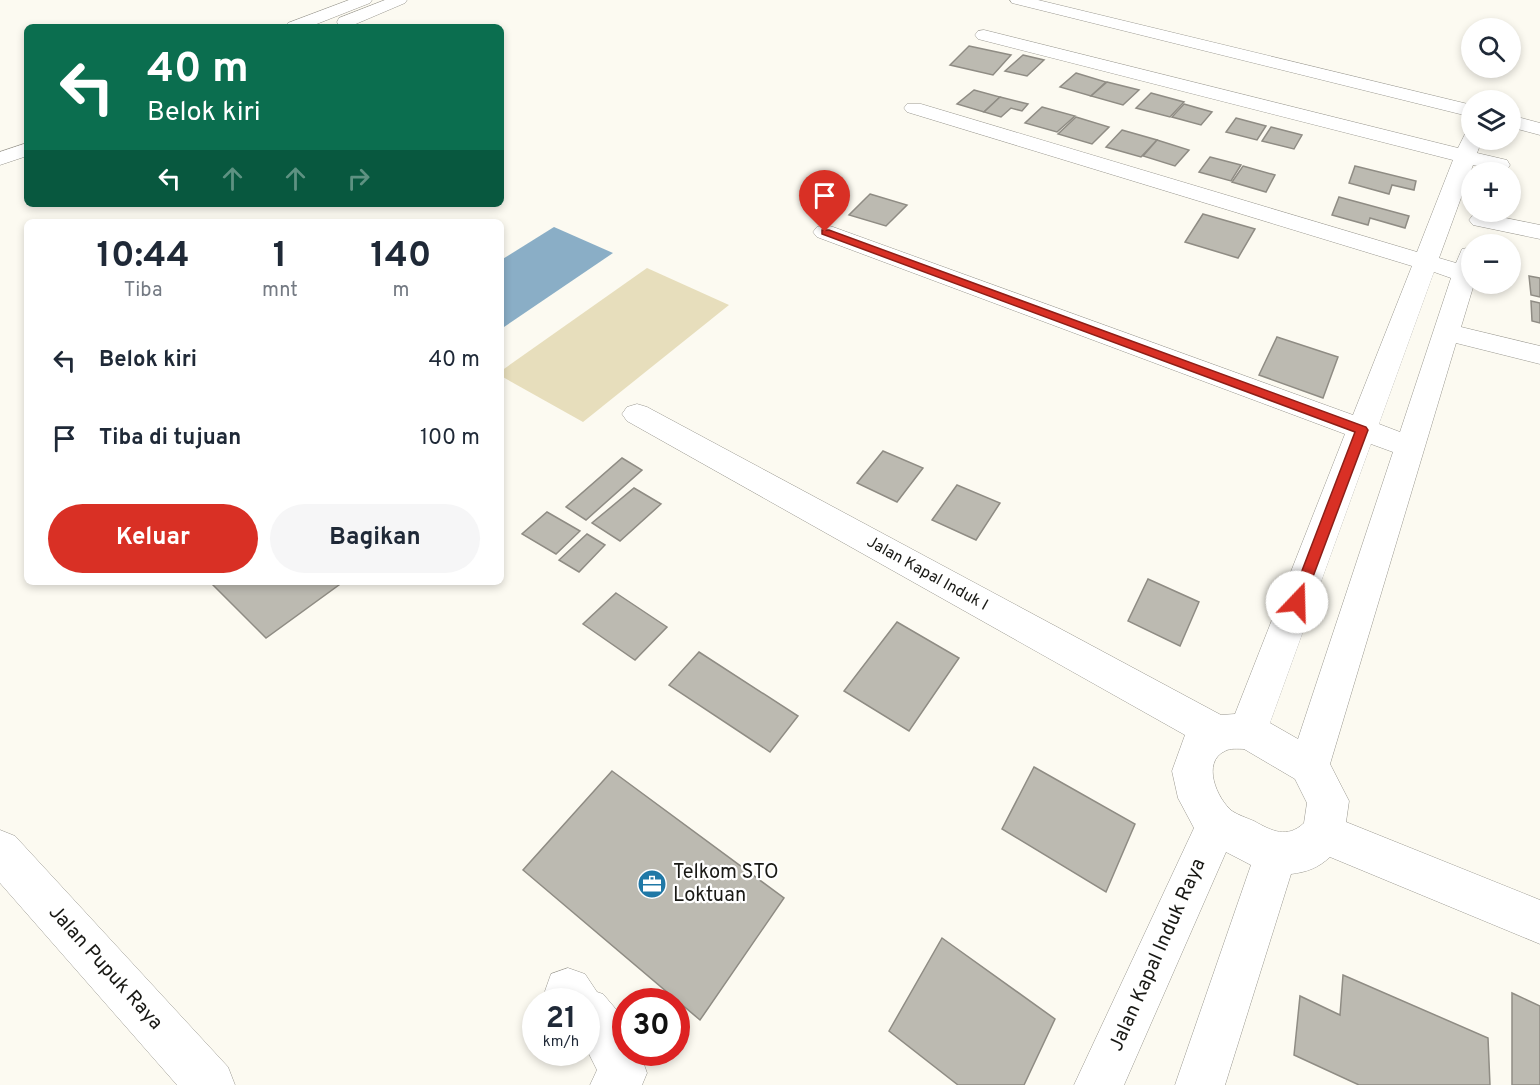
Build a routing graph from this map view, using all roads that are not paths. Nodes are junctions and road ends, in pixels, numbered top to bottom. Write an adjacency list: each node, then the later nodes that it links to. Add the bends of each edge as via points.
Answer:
1 (364, 0): 5 (street)
2 (399, 0): 6 (street)
3 (1018, 0): 8 (street)
4 (1070, 0): 8 (street)
5 (302, 24)
6 (339, 24)
7 (984, 35): 18 (street)
8 (1230, 46): 9 (street); 11 (street)
9 (1461, 95)
10 (914, 108): 26 (street)
11 (1461, 108)
12 (1540, 113): 13 (street)
13 (1521, 126)
14 (1540, 129): 16 (street)
15 (24, 131): 17 (street)
16 (1521, 133)
17 (0, 140)
18 (1461, 145)
19 (24, 150): 21 (street)
20 (1467, 150): 26 (street)
21 (0, 159)
22 (1504, 222): 24 (street)
23 (825, 232): 31 (street)
24 (1540, 232)
25 (1461, 258): 26 (street)
26 (1425, 262): 31 (street)
27 (1461, 285): 28 (street)
28 (1446, 332): 29 (street); 32 (street)
29 (1540, 355)
30 (637, 414): 33 (street, Jalan Kapal Induk I)
31 (1362, 430): 32 (street); 33 (street)
32 (1410, 447): 34 (street)
33 (1233, 732): 34 (street); 35 (street, via 1199,748 1192,771 1198,798)
34 (1309, 766): 36 (street, via 1328,801)
35 (1217, 825): 38 (street); 43 (street, Jalan Kapal Induk Raya)
36 (1324, 834): 38 (street, via 1305,851); 39 (street)
37 (0, 851): 41 (street, Jalan Pupuk Raya)
38 (1276, 855): 44 (street)
39 (1540, 922)
40 (600, 1025): 42 (street, via 618,1052 622,1073)
41 (210, 1085)
42 (615, 1085)
43 (1099, 1085)
44 (1200, 1085)

